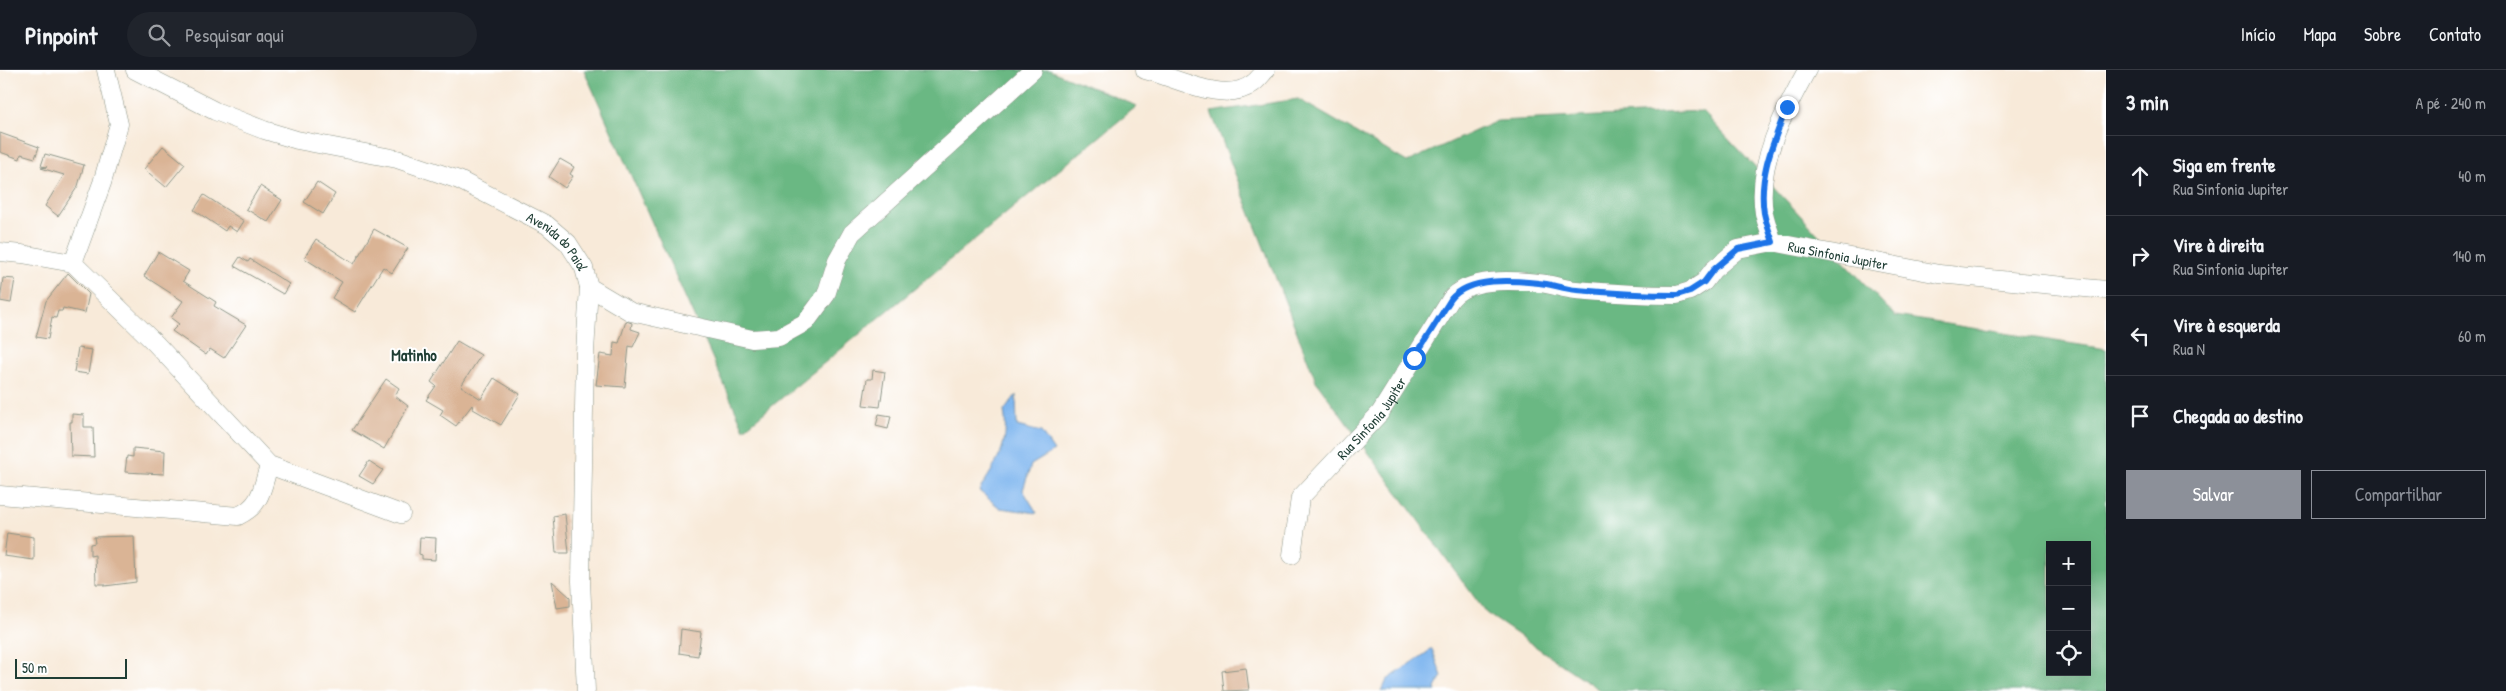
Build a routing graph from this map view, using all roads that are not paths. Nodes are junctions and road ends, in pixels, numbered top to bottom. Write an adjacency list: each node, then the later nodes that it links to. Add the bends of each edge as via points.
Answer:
1 (106, 70): 9 (street, via 119,124)
2 (135, 70): 10 (street, Avenida do Paiol, via 215,111 264,130 297,140 398,159 459,180 547,225 568,243 584,268)
3 (1033, 70): 10 (street, via 852,233 837,260 826,295 806,322 779,337 752,340 631,312)
4 (1144, 70): 5 (street, via 1220,92 1235,92 1252,84)
5 (1266, 70)
6 (1807, 70): 7 (street, via 1787,107 1767,161 1763,184 1764,213)
7 (1773, 242): 11 (street, Rua Sinfonia Jupiter, via 1939,274); 15 (street, Rua Sinfonia Jupiter, via 1738,249 1704,282 1677,295 1575,290 1524,282 1486,283 1457,291 1380,413 1300,498)
8 (0, 252): 9 (street)
9 (73, 263): 12 (street, via 156,344)
10 (589, 287): 16 (street, Avenida do Paiol, via 584,352 581,581)
11 (2106, 290)
12 (269, 465): 13 (street, via 259,499 252,510 238,516); 14 (street)
13 (0, 495)
14 (401, 514)
15 (1292, 555)
16 (586, 691)

